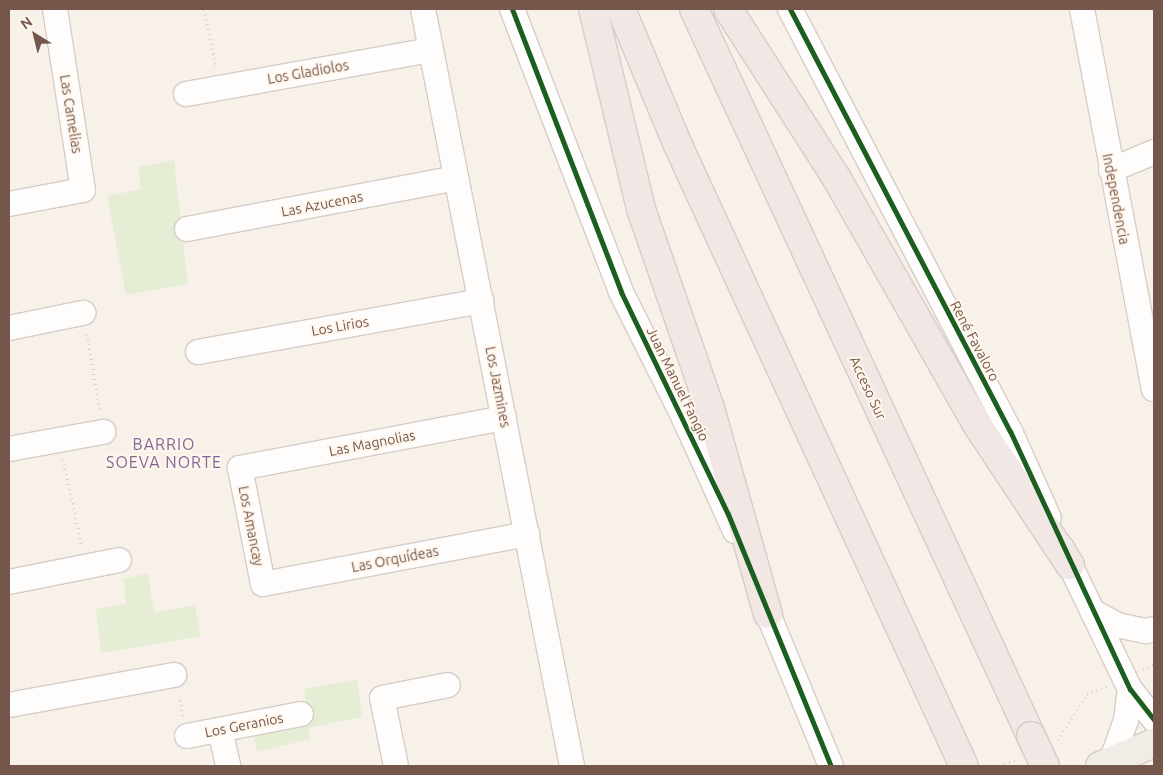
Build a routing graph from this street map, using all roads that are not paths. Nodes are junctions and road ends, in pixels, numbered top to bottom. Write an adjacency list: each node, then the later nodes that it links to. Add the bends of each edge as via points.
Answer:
1 (55, 9): 15 (street, Las Camelias, via 83,190)
2 (422, 9): 10 (street, Los Jazmines)
3 (512, 9): 33 (street, Juan Manuel Fangio, via 621,292 684,418)
4 (593, 9): 33 (highway, via 641,209 710,408)
5 (621, 9): 46 (highway, via 677,143)
6 (694, 9): 44 (highway, Acceso Sur)
7 (728, 9): 29 (highway, via 838,180 978,426)
8 (790, 9): 29 (street, René Favaloro, via 1010,431)
9 (1082, 9): 13 (street, Independencia)
10 (430, 50): 11 (street, Los Gladiolos); 14 (street, Los Jazmines)
11 (186, 94)
12 (1154, 152): 13 (street)
13 (1110, 170): 20 (street, Independencia)
14 (456, 178): 16 (street, Las Azucenas); 17 (street, Los Jazmines)
15 (9, 204)
16 (187, 229)
17 (481, 301): 21 (street, Los Lirios); 23 (street, Los Jazmines)
18 (83, 313): 19 (street)
19 (9, 328)
20 (1149, 338): 22 (street, Independencia)
21 (198, 352)
22 (1154, 388)
23 (504, 418): 26 (street, Las Magnolias); 27 (street, Los Jazmines)
24 (103, 432): 25 (street)
25 (9, 449)
26 (240, 468): 31 (street, Los Amancay)
27 (527, 534): 31 (street, Las Orquídeas); 49 (street, Los Jazmines)
28 (119, 560): 30 (street)
29 (1070, 565): 32 (street, René Favaloro)
30 (9, 582)
31 (263, 584)
32 (1092, 611): 34 (street, via 1117,625); 37 (street, René Favaloro)
33 (768, 614): 50 (street, Juan Manuel Fangio)
34 (1154, 629)
35 (174, 675): 38 (street)
36 (448, 684): 48 (street, via 382,698)
37 (1127, 684): 40 (street, René Favaloro); 45 (street, via 1126,720)
38 (9, 705)
39 (301, 714): 41 (street, Los Geranios)
40 (1154, 720)
41 (220, 730): 42 (street, Los Geranios); 47 (street)
42 (187, 736)
43 (1154, 743): 45 (main road)
44 (1039, 750)
45 (1105, 764)
46 (963, 765)
47 (228, 766)
48 (396, 766)
49 (572, 766)
50 (831, 766)

